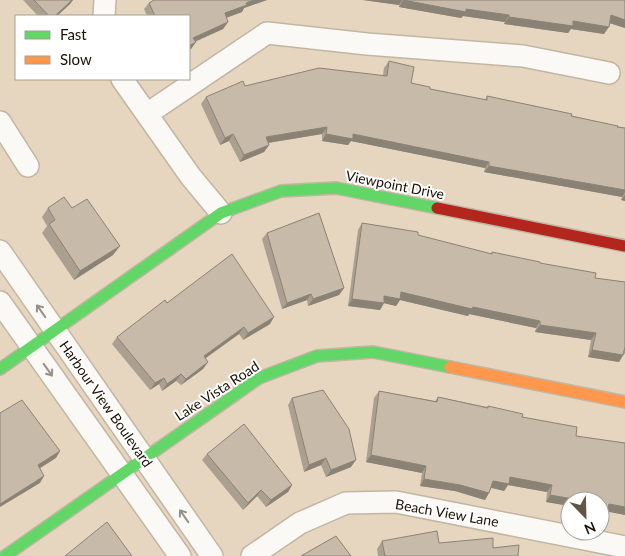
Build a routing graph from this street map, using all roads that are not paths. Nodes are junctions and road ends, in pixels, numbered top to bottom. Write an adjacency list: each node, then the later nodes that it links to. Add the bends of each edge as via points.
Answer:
1 (106, 0): 2 (street)
2 (104, 15)
3 (609, 73): 5 (street, via 523,56 267,33)
4 (123, 80): 5 (street)
5 (147, 114): 8 (street, via 191,178)
6 (0, 122): 7 (street)
7 (28, 166)
8 (221, 213): 9 (street, Viewpoint Drive, via 281,191 336,188); 12 (street, Viewpoint Drive)
9 (625, 246)
10 (0, 251): 12 (street, Harbour View Boulevard, one-way to 10)
11 (0, 302): 13 (street, Harbour View Boulevard)
12 (55, 330): 13 (street, Viewpoint Drive); 16 (street, Harbour View Boulevard)
13 (32, 346): 14 (street, Viewpoint Drive); 17 (street, Harbour View Boulevard, one-way to 17)
14 (0, 369)
15 (625, 402): 16 (street, Lake Vista Road, via 373,352 317,356 259,378)
16 (144, 459): 17 (street, Lake Vista Road); 21 (street, Harbour View Boulevard, one-way to 16)
17 (122, 474): 19 (street, Lake Vista Road); 20 (street, Harbour View Boulevard)
18 (625, 547): 22 (street, Beach View Lane, via 396,502 346,503 300,523)
19 (5, 556)
20 (180, 556)
21 (212, 556)
22 (252, 556)

